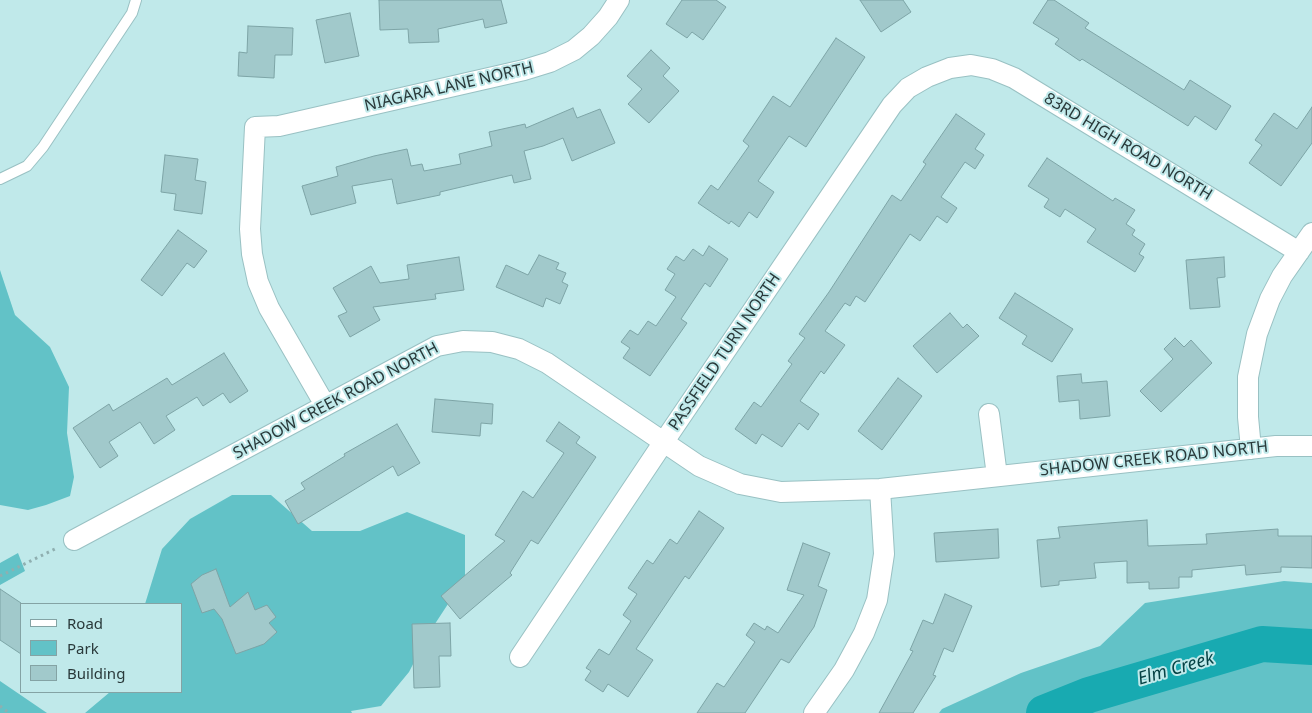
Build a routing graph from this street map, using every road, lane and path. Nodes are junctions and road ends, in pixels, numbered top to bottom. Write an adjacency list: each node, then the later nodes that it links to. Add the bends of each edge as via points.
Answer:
1 (136, 0): 4 (lane, via 132,13 44,147 27,166)
2 (619, 0): 7 (street, NIAGARA LANE NORTH, via 591,36 574,50 550,62 301,122 255,127 250,229 258,282 269,308)
3 (950, 68): 6 (street, 83RD HIGH ROAD NORTH, via 971,65 992,68 1014,78); 9 (street, PASSFIELD TURN NORTH, via 908,88 892,105)
4 (0, 179)
5 (1312, 232): 6 (street)
6 (1299, 252): 11 (street, via 1270,299 1257,334 1248,376)
7 (325, 405): 9 (street, SHADOW CREEK ROAD NORTH, via 437,346 463,341 492,342 519,349 547,363); 14 (street, SHADOW CREEK ROAD NORTH)
8 (989, 414): 12 (street)
9 (663, 442): 13 (street, SHADOW CREEK ROAD NORTH, via 699,466 740,484 781,492); 16 (street, PASSFIELD TURN NORTH)
10 (1312, 446): 11 (street, SHADOW CREEK ROAD NORTH)
11 (1251, 449): 12 (street, SHADOW CREEK ROAD NORTH)
12 (997, 476): 13 (street, SHADOW CREEK ROAD NORTH)
13 (880, 489): 19 (street, via 884,554 877,600 864,634 844,670)
14 (74, 540): 15 (path)
15 (0, 576)
16 (520, 657)
17 (0, 706): 18 (path)
18 (9, 713)
19 (814, 713)

